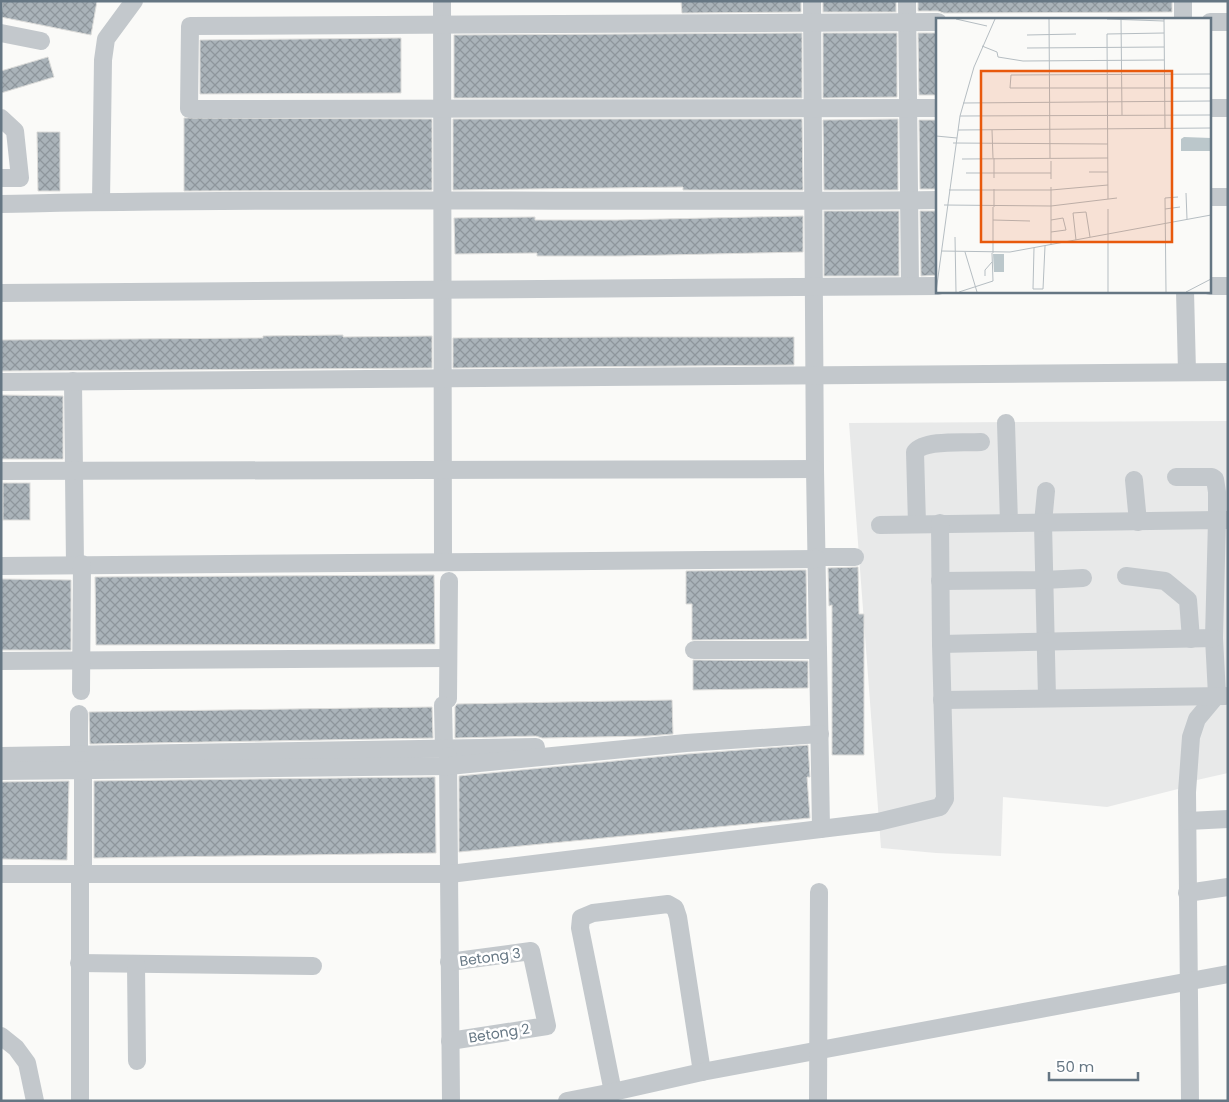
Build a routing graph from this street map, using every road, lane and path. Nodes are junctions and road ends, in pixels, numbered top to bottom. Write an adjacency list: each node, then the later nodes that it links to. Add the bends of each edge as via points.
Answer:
1 (134, 1): 28 (street, via 106,39)
2 (442, 1): 12 (street)
3 (812, 1): 7 (street)
4 (907, 1): 8 (street)
5 (1183, 1): 6 (street)
6 (1183, 18)
7 (812, 22): 8 (street); 12 (street); 15 (street)
8 (907, 22): 9 (street); 16 (street)
9 (936, 22)
10 (1212, 22): 11 (street)
11 (1228, 22)
12 (442, 24): 20 (street); 20 (street, via 190,26 190,109)
13 (1, 33): 14 (street)
14 (41, 41)
15 (813, 108): 16 (street); 20 (street); 29 (street)
16 (908, 108): 17 (street); 26 (street)
17 (936, 108)
18 (1212, 108): 19 (street)
19 (1228, 108)
20 (443, 109): 25 (street)
21 (1, 118): 22 (street, via 15,131 20,178)
22 (1, 178)
23 (1212, 197): 24 (street)
24 (1228, 197)
25 (442, 199): 28 (street); 29 (street); 36 (street)
26 (909, 200): 27 (street); 29 (street); 31 (street)
27 (936, 200)
28 (101, 201): 30 (street)
29 (814, 201): 35 (street)
30 (1, 204)
31 (910, 286): 32 (street); 35 (street)
32 (936, 286)
33 (1212, 286): 34 (street)
34 (1228, 286)
35 (815, 287): 36 (street); 41 (street)
36 (442, 290): 37 (street); 42 (street)
37 (1, 292)
38 (1185, 292): 39 (street)
39 (1187, 372): 40 (street); 41 (street)
40 (1228, 372)
41 (815, 375): 42 (street); 47 (street)
42 (442, 378): 44 (street); 48 (street)
43 (1, 382): 44 (street)
44 (73, 382): 50 (street)
45 (1006, 423): 58 (street)
46 (981, 442): 60 (street, via 928,444 917,449)
47 (816, 469): 48 (street); 63 (street)
48 (443, 470): 50 (street); 64 (street)
49 (1, 471): 50 (street)
50 (74, 471): 65 (street)
51 (1176, 477): 53 (street, via 1212,477)
52 (1134, 480): 56 (street)
53 (1222, 484): 55 (street)
54 (1046, 491): 59 (street)
55 (1223, 520): 56 (street); 72 (street)
56 (1138, 522): 59 (street)
57 (940, 523): 58 (street); 60 (street); 71 (street)
58 (1009, 523): 59 (street)
59 (1043, 523): 69 (street)
60 (917, 524): 61 (street)
61 (880, 525)
62 (854, 556): 63 (street)
63 (817, 558): 64 (street); 77 (street)
64 (443, 561): 65 (street)
65 (79, 564): 66 (street); 80 (street)
66 (1, 566)
67 (1126, 576): 73 (street, via 1165,581 1188,600)
68 (1083, 578): 69 (street)
69 (1044, 580): 71 (street); 74 (street)
70 (449, 581): 78 (street)
71 (940, 581): 75 (street)
72 (1214, 638): 73 (street); 82 (street)
73 (1191, 639): 74 (street)
74 (1046, 642): 75 (street); 83 (street)
75 (940, 644): 84 (street)
76 (694, 650): 77 (street)
77 (818, 650): 86 (street)
78 (448, 658): 80 (street); 88 (street)
79 (1, 661): 80 (street)
80 (82, 662): 81 (street)
81 (81, 691)
82 (1222, 696): 83 (street); 92 (street, via 1197,719 1191,737)
83 (1047, 698): 84 (street)
84 (942, 700): 93 (street, via 945,799 940,807 878,822)
85 (78, 714): 89 (street)
86 (820, 734): 88 (street); 93 (street)
87 (1, 756): 89 (street)
88 (444, 756): 89 (street); 96 (street)
89 (78, 761): 90 (street); 95 (street)
90 (1, 771)
91 (1228, 818): 92 (street)
92 (1188, 821): 99 (street)
93 (821, 829): 96 (street)
94 (1, 874): 95 (street)
95 (79, 874): 96 (street); 101 (street)
96 (445, 874): 100 (street)
97 (1228, 887): 99 (street)
98 (819, 892): 109 (street)
99 (1187, 893): 105 (street)
100 (449, 962): 106 (street, Betong 3, via 531,951); 108 (street)
101 (80, 963): 102 (street); 114 (street)
102 (136, 964): 103 (street); 110 (street)
103 (313, 966)
104 (1228, 974): 105 (street)
105 (1188, 982): 109 (street); 118 (street)
106 (547, 1026): 108 (street, Betong 2)
107 (1, 1036): 113 (street, via 27,1063)
108 (450, 1041): 115 (street)
109 (818, 1050): 111 (street); 117 (street)
110 (137, 1061)
111 (702, 1072): 112 (street); 112 (street, via 674,908 668,904 593,913 581,918 580,928)
112 (608, 1096): 116 (street)
113 (35, 1101)
114 (80, 1101)
115 (450, 1101)
116 (566, 1101)
117 (818, 1101)
118 (1190, 1101)

